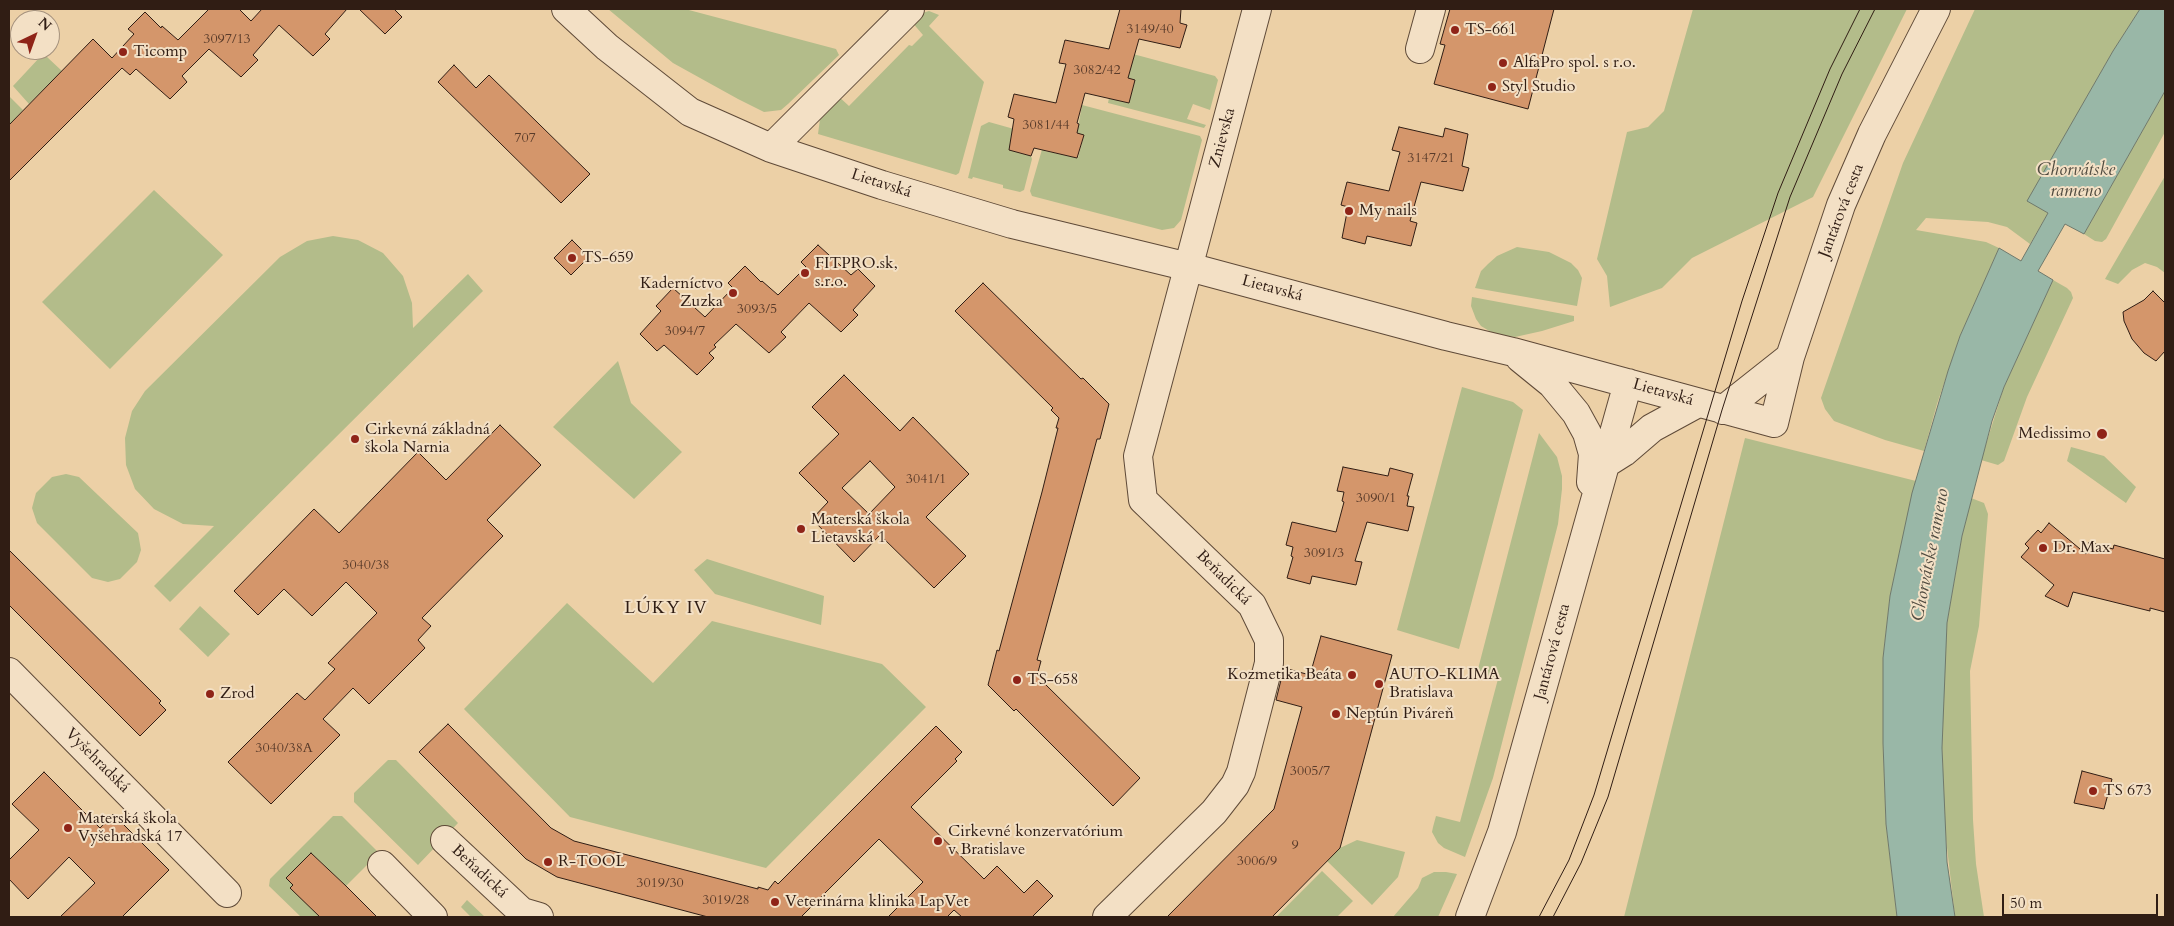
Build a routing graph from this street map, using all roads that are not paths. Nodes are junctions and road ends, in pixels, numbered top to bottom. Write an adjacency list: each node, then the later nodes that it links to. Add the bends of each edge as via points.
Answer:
1 (566, 9): 7 (street, Lietavská, via 607,48 690,112)
2 (910, 9): 7 (street)
3 (1257, 9): 8 (street, Znievska)
4 (1431, 9): 6 (street)
5 (1936, 9): 10 (street, Jantárová cesta, via 1872,134 1842,205)
6 (1420, 49)
7 (772, 148): 8 (street, Lietavská, via 1012,224)
8 (1189, 267): 9 (street, Lietavská); 22 (street, Beňadická, via 1138,456 1143,500 1252,605 1269,640 1269,663 1241,772 1234,786 1214,812)
9 (1513, 352): 11 (street, Lietavská); 15 (street, via 1552,384 1576,413 1587,433 1593,454)
10 (1790, 357): 12 (street); 13 (street, Jantárová cesta)
11 (1628, 383): 12 (street, Lietavská); 14 (street, Jantárová cesta)
12 (1711, 407): 13 (street, Lietavská); 14 (street, via 1652,428)
13 (1774, 423)
14 (1605, 464): 15 (street, Jantárová cesta)
15 (1590, 514): 23 (street, Jantárová cesta, via 1502,832)
16 (9, 672): 19 (street, Vyšehradská)
17 (445, 840): 21 (street, Beňadická, via 522,912)
18 (382, 865): 20 (street)
19 (227, 893)
20 (433, 917)
21 (539, 917)
22 (1106, 917)
23 (1470, 917)

